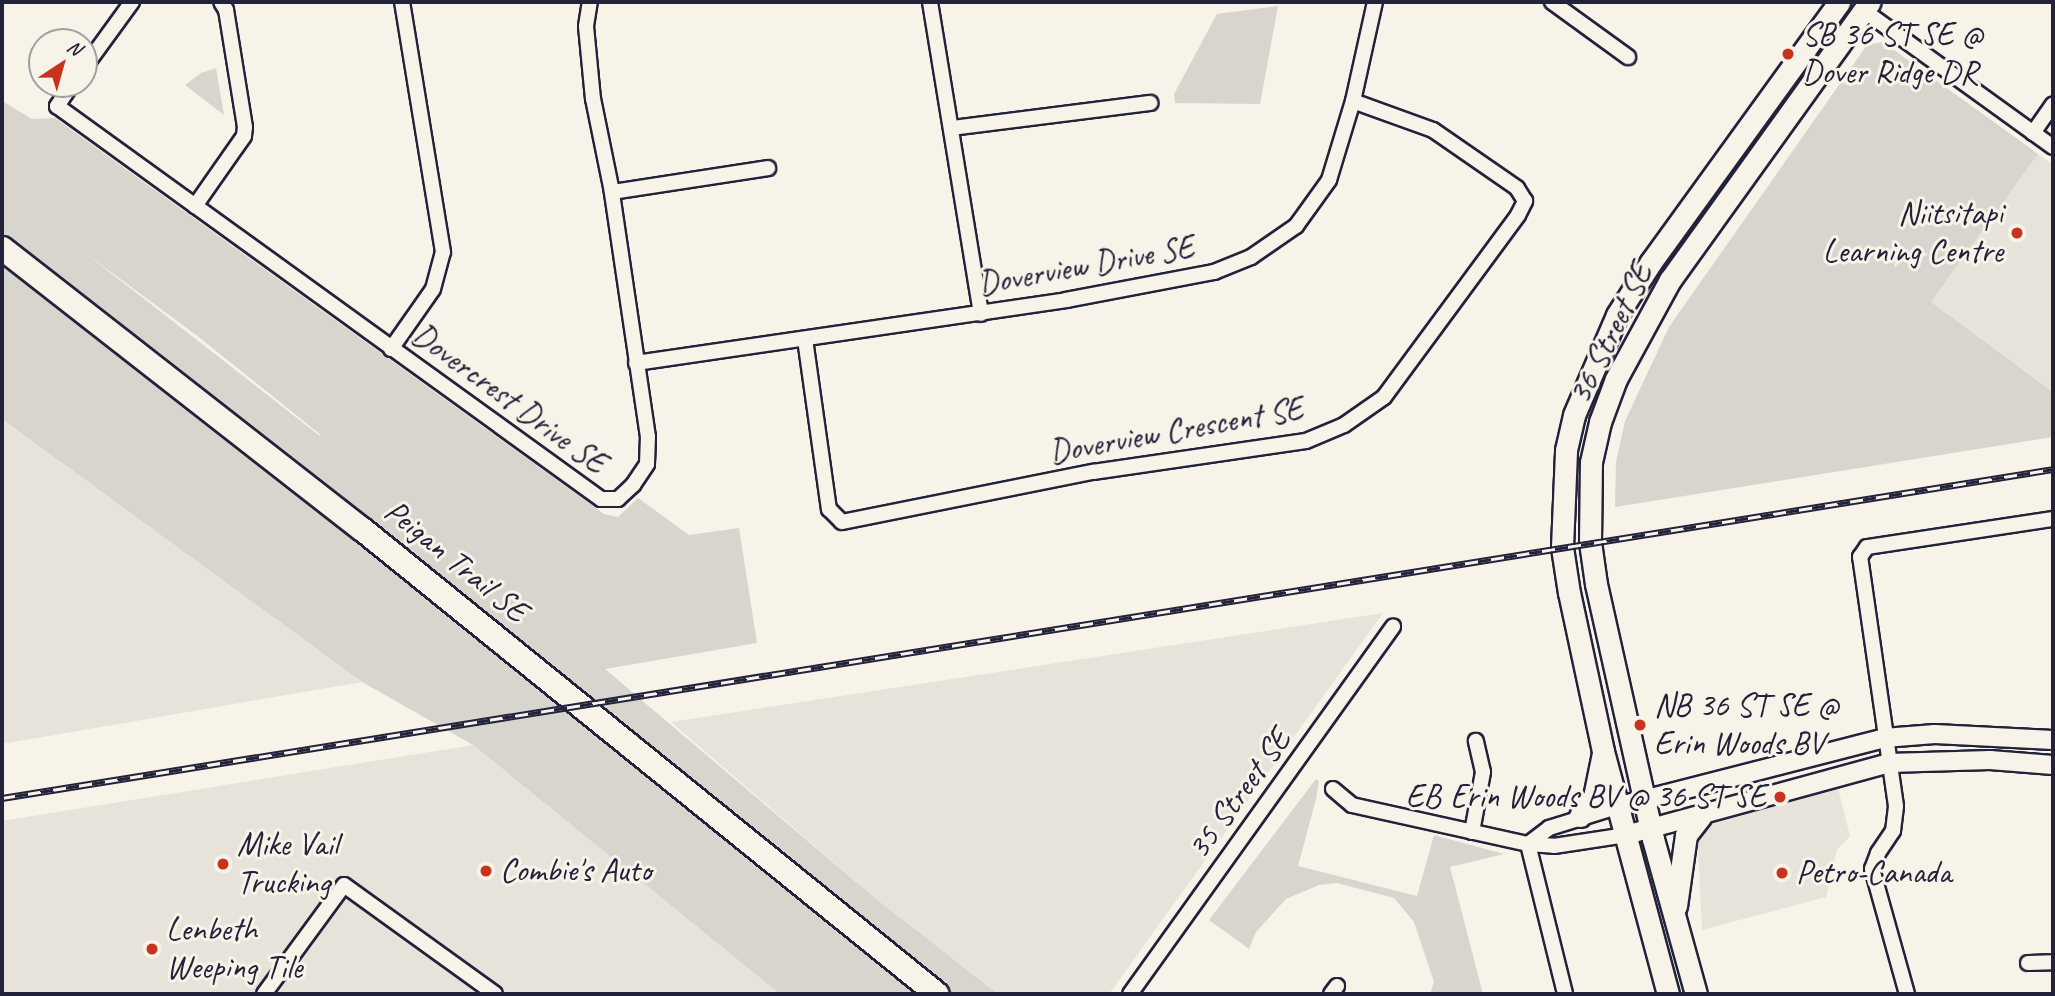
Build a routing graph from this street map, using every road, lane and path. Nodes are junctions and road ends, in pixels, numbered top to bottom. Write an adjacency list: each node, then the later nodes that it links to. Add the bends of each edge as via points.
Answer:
1 (132, 2): 10 (street)
2 (221, 2): 21 (street, via 226,10 244,136)
3 (402, 2): 25 (street, via 443,252 433,289)
4 (590, 2): 20 (street, Dovercrest Drive SE, via 586,26 593,99)
5 (930, 2): 16 (street)
6 (1375, 2): 13 (street, Doverview Drive SE)
7 (1552, 2): 11 (street)
8 (1839, 2): 32 (main road, 36 Street SE, via 1651,262 1617,315 1574,415 1566,450 1562,547)
9 (1861, 5): 17 (street); 36 (main road, 36 Street SE, via 1670,280 1616,379 1600,422 1591,463 1590,542)
10 (98, 49)
11 (1628, 57)
12 (62, 98): 21 (street, Dovercrest Drive SE, via 57,106)
13 (1353, 100): 23 (street, Doverview Drive SE, via 1329,180 1296,226 1251,257 1214,272); 24 (street, Doverview Crescent SE, via 1433,130 1517,188 1525,201 1384,397 1344,425 1306,441 1093,472 842,522 829,509)
14 (1150, 103): 16 (street)
15 (2053, 104): 17 (street)
16 (952, 128): 23 (street)
17 (2033, 133): 18 (street)
18 (2053, 147)
19 (768, 168): 20 (street)
20 (612, 192): 26 (street, Dovercrest Drive SE)
21 (195, 206): 25 (street, Dovercrest Drive SE)
22 (2, 248): 45 (main road, Peigan Trail SE, via 530,663)
23 (981, 314): 24 (street, Doverview Drive SE)
24 (805, 339): 26 (street, Doverview Drive SE)
25 (391, 349): 26 (street, Dovercrest Drive SE, via 601,499 618,499 646,464 648,437)
26 (636, 363)
27 (2053, 519): 29 (street, via 1867,547 1860,557)
28 (1393, 627): 52 (street, 35 Street SE)
29 (1884, 738): 30 (street, via 1935,734); 33 (street); 36 (street)
30 (2053, 740)
31 (1476, 741): 41 (street, via 1483,772)
32 (1603, 751): 37 (main road, 36 Street SE); 38 (main road, via 1594,797)
33 (1889, 763): 34 (street, via 1990,760); 39 (street); 56 (street, via 1896,806 1893,831 1872,869)
34 (2053, 765)
35 (1334, 789): 41 (street, via 1352,805)
36 (1644, 801): 37 (street); 40 (main road, 36 Street SE)
37 (1620, 806): 38 (street); 42 (main road, 36 Street SE)
38 (1580, 816): 43 (street, via 1549,828)
39 (1701, 816): 40 (street); 44 (main road, via 1686,835)
40 (1651, 829): 42 (street); 44 (main road, 36 Street SE)
41 (1472, 832): 43 (street)
42 (1626, 835): 43 (street, via 1554,846); 54 (main road, 36 Street SE)
43 (1528, 844): 53 (street)
44 (1674, 915): 55 (main road, 36 Street SE)
45 (861, 935): 50 (main road, Peigan Trail SE); 51 (main road, Peigan Trail SE)
46 (2028, 962): 47 (street)
47 (2053, 962)
48 (264, 994): 49 (street, via 344,885)
49 (495, 994)
50 (921, 994)
51 (937, 994)
52 (1130, 994)
53 (1565, 994)
54 (1668, 994)
55 (1696, 994)
56 (1907, 994)

